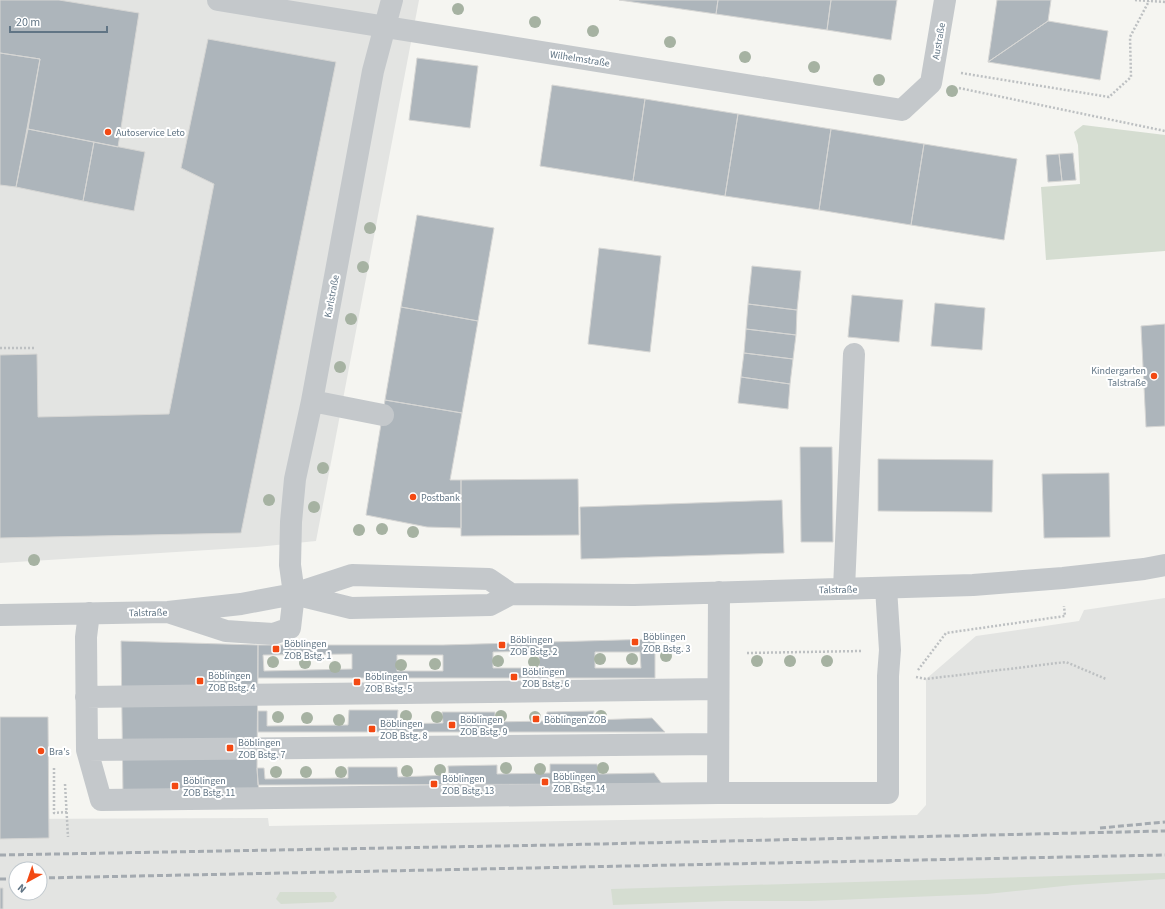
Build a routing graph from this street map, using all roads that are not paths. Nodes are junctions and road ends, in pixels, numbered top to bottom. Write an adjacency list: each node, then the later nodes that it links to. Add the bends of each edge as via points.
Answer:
1 (218, 0): 4 (street, Wilhelmstraße)
2 (392, 0): 4 (street, Karlstraße)
3 (945, 0): 5 (street, Austraße)
4 (386, 26): 5 (street, Wilhelmstraße, via 902,110); 7 (street, Karlstraße, via 373,72)
5 (932, 76)
6 (854, 354): 11 (street)
7 (312, 401): 8 (street); 13 (street, Karlstraße, via 295,479 290,565)
8 (383, 415)
9 (1165, 565): 10 (street, Talstraße, via 1063,578)
10 (886, 588): 11 (street, Talstraße); 22 (street, via 890,650 888,793)
11 (844, 589): 12 (street, Talstraße)
12 (719, 592): 14 (street, Talstraße, via 634,595); 18 (street)
13 (294, 594): 14 (street, Talstraße, via 351,608 490,605); 14 (street, Talstraße, via 352,575 489,579); 15 (street, Talstraße, via 240,604); 15 (street, Karlstraße, via 290,628 273,634 226,631)
14 (511, 594)
15 (168, 612): 16 (street, Talstraße)
16 (89, 613): 17 (street, Talstraße); 19 (street, via 86,637)
17 (0, 615)
18 (718, 689): 19 (street); 20 (street)
19 (86, 697): 21 (street)
20 (718, 744): 21 (street); 22 (street)
21 (87, 750): 22 (street, via 101,800)
22 (718, 792)

